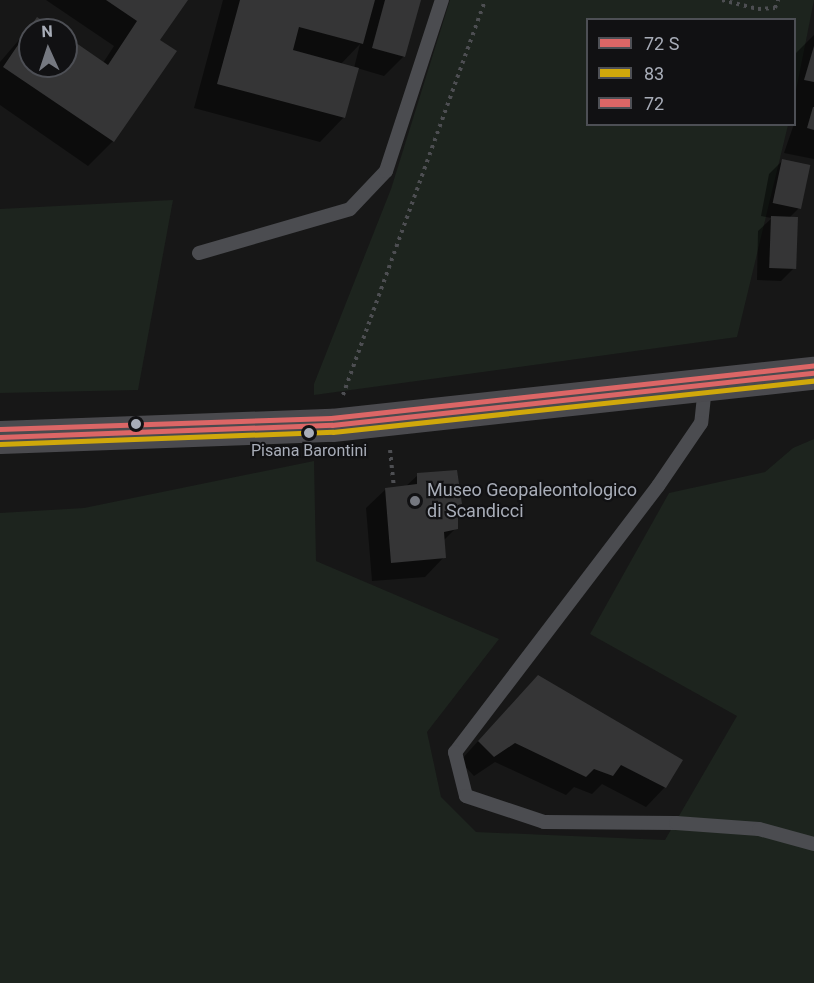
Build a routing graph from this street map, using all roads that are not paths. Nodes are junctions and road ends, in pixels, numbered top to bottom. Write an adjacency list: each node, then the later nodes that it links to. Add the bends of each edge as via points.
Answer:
1 (442, 0): 2 (lane, via 386,171 350,209)
2 (199, 253)
3 (814, 373): 4 (main road)
4 (705, 387): 5 (main road, via 332,425); 6 (lane, via 700,423 658,486 456,752 463,785 466,796 544,822 676,823 759,829)
5 (0, 437)
6 (814, 844)

